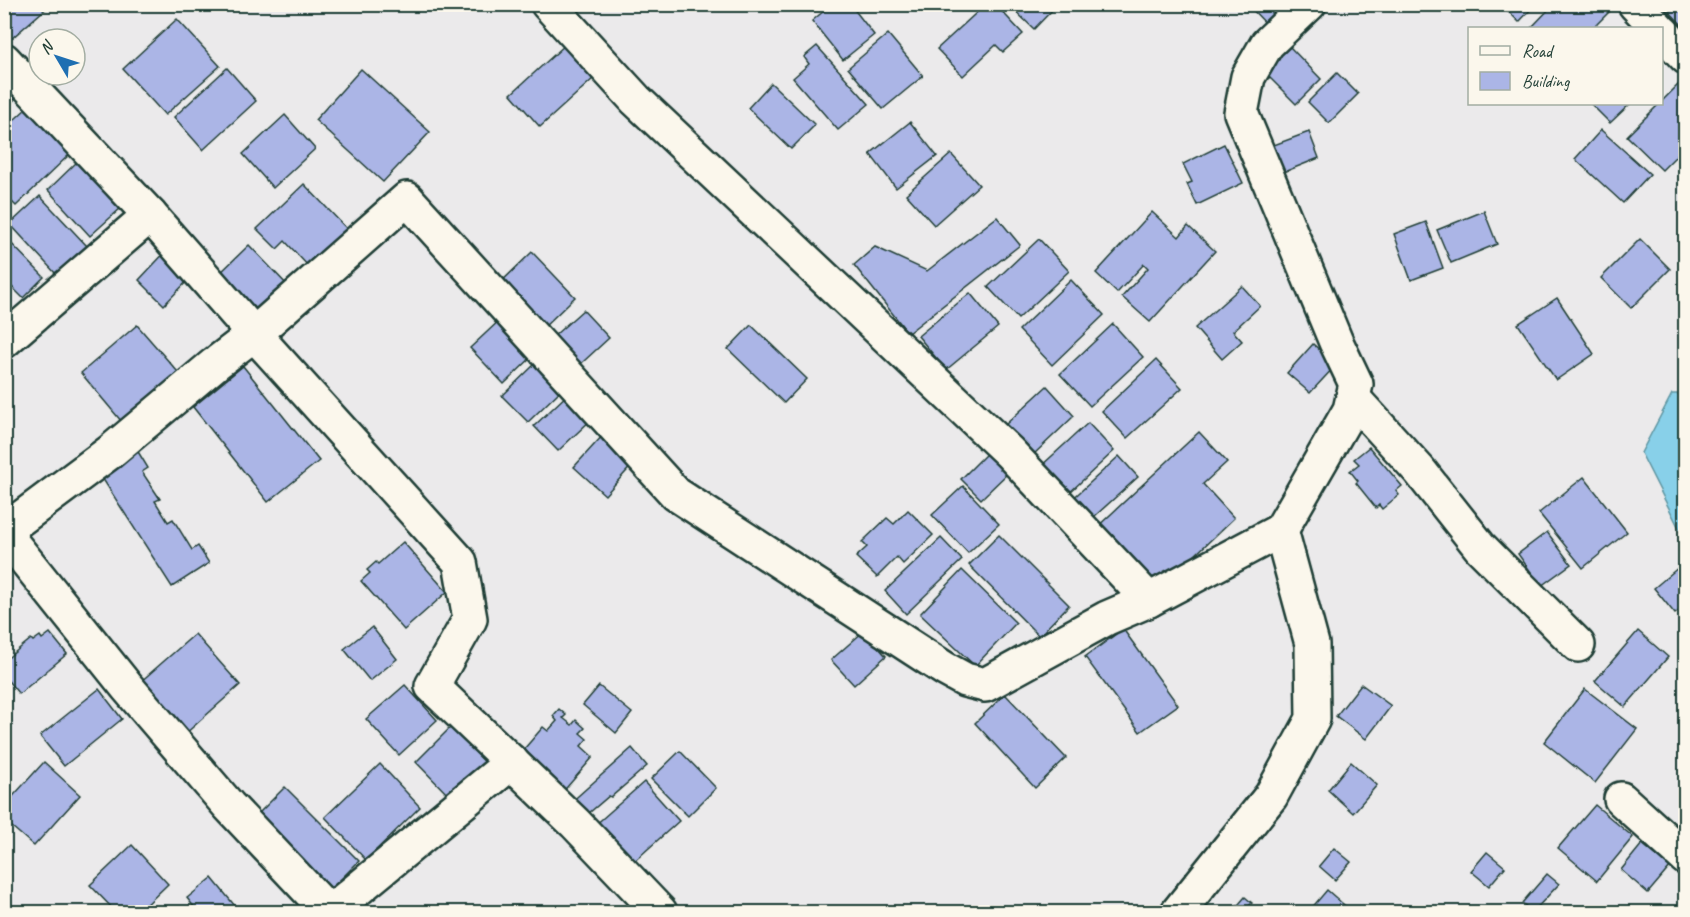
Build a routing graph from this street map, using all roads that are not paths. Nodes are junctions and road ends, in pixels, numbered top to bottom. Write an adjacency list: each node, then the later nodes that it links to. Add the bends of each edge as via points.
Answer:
1 (548, 4): 14 (street, via 636,100 1009,452)
2 (1309, 4): 11 (street, via 1267,44 1248,77 1241,113 1356,384)
3 (1635, 4): 4 (street)
4 (1657, 27)
5 (1663, 33): 6 (street)
6 (1686, 57)
7 (4, 60): 8 (street)
8 (150, 215): 9 (street); 10 (street)
9 (254, 334): 13 (street, via 110,452); 14 (street, via 406,199 676,494 955,675 985,685 1107,618); 16 (street, via 460,562 470,619 432,686)
10 (4, 341)
11 (1353, 398): 12 (street, via 1350,410); 15 (street, via 1419,470 1479,547)
12 (1281, 530): 14 (street); 21 (street, via 1312,644 1313,719 1271,796)
13 (4, 532): 19 (street, via 126,687 229,806)
14 (1149, 600)
15 (1578, 645)
16 (512, 762): 19 (street); 20 (street)
17 (1621, 798): 18 (street)
18 (1686, 858)
19 (330, 912)
20 (660, 912)
21 (1178, 912)

